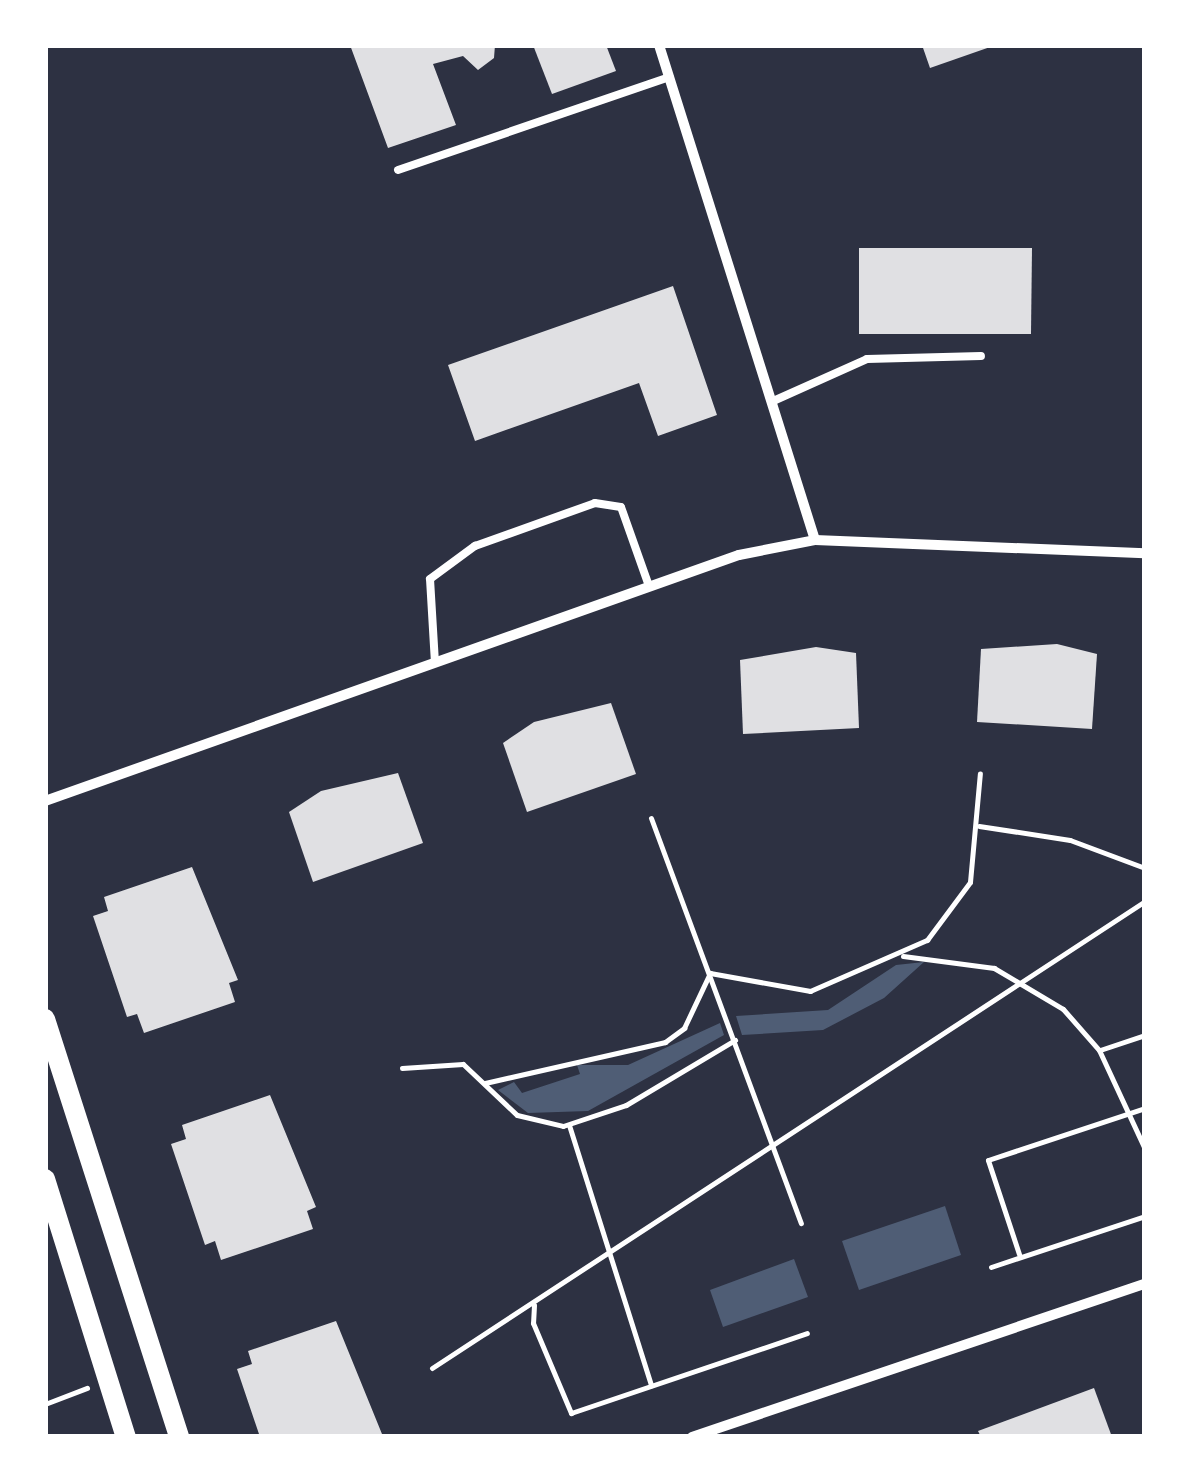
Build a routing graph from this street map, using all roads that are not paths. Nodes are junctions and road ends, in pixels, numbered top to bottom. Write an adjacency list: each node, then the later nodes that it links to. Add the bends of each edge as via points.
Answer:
1 (659, 45): 2 (street)
2 (669, 76): 3 (lane); 5 (street)
3 (398, 170)
4 (982, 356): 5 (lane, via 867,359)
5 (771, 402): 6 (street)
6 (815, 540): 7 (street); 8 (street)
7 (1145, 553)
8 (649, 586): 9 (street); 9 (lane, via 621,507 595,503 475,546 430,579)
9 (436, 663): 10 (street)
10 (45, 802)
11 (45, 1019): 15 (main road)
12 (45, 1179): 14 (main road)
13 (1145, 1284): 16 (street)
14 (126, 1437)
15 (179, 1437)
16 (692, 1437)

